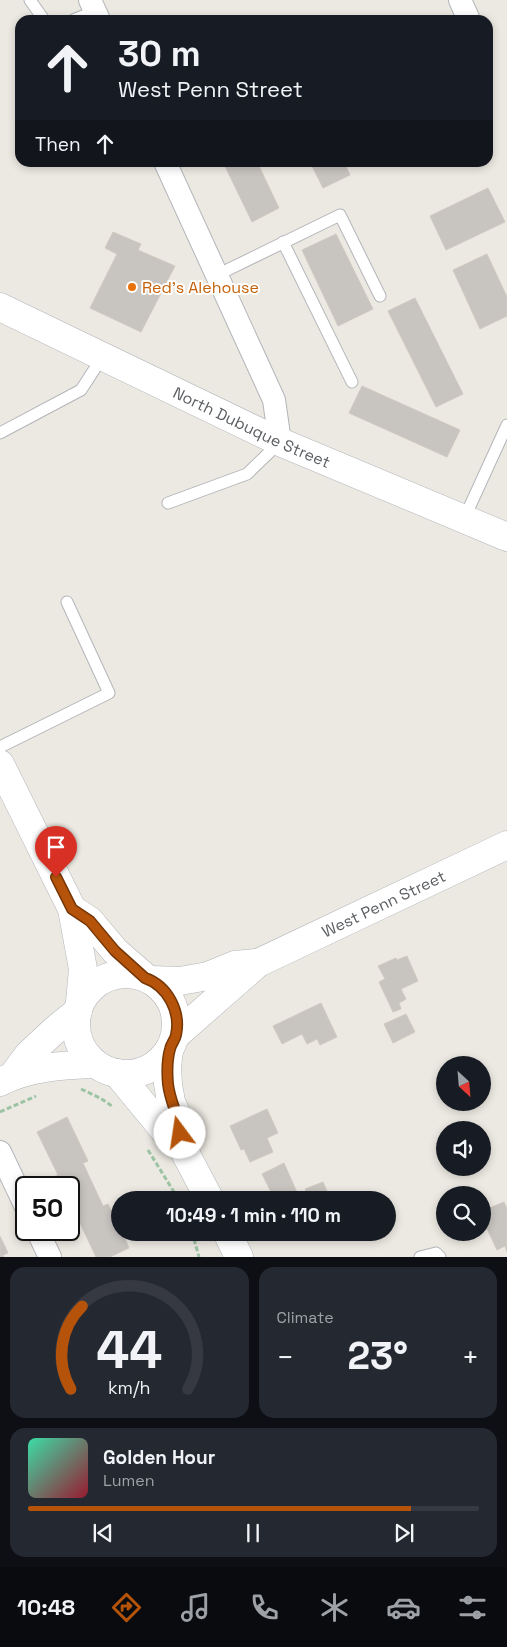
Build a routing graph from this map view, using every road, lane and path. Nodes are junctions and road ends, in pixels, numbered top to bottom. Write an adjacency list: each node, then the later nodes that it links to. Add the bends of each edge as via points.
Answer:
1 (30, 0): 3 (lane)
2 (460, 0): 4 (street)
3 (40, 15)
4 (467, 15)
5 (167, 167): 7 (street)
6 (284, 242): 7 (lane); 8 (lane, via 340,215); 11 (lane)
7 (216, 275): 14 (street, via 274,400)
8 (380, 296)
9 (0, 307): 10 (main road, North Dubuque Street)
10 (102, 356): 13 (lane, via 80,390); 14 (main road, North Dubuque Street)
11 (352, 382)
12 (507, 425): 16 (lane)
13 (0, 433)
14 (280, 442): 15 (lane, via 247,474); 16 (main road, North Dubuque Street)
15 (168, 503)
16 (464, 520): 17 (main road, North Dubuque Street)
17 (507, 537)
18 (67, 602): 19 (lane, via 110,693)
19 (0, 747)
20 (0, 764): 22 (main road)
21 (507, 845): 23 (main road, West Penn Street)
22 (72, 909): 24 (main road, via 90,921 115,951); 25 (main road, via 83,969)
23 (258, 963): 24 (main road, West Penn Street, via 235,966 180,982); 26 (main road, West Penn Street)
24 (148, 979): 25 (main road, West Penn Street, via 136,974 105,978 91,988); 26 (main road, via 164,990 173,1004 177,1019)
25 (79, 1006): 27 (main road, via 77,1036 84,1052); 28 (main road, West Penn Street)
26 (172, 1043): 27 (main road, West Penn Street, via 159,1062 145,1070 128,1074); 34 (main road, via 167,1067 168,1084 171,1102 180,1122)
27 (106, 1068): 28 (main road, West Penn Street, via 56,1067); 34 (main road, via 164,1130)
28 (7, 1078)
29 (73, 1088): 31 (path, via 80,1088)
30 (41, 1093): 32 (path)
31 (114, 1108)
32 (0, 1112)
33 (143, 1144): 37 (path)
34 (182, 1144): 38 (main road)
35 (0, 1152): 36 (street)
36 (15, 1184)
37 (173, 1191)
38 (206, 1191)
39 (42, 1241): 42 (street)
40 (195, 1241): 43 (path)
41 (231, 1241): 44 (main road)
42 (50, 1257)
43 (199, 1257)
44 (239, 1257)
45 (420, 1257): 46 (lane, via 436,1253)
46 (440, 1257)

